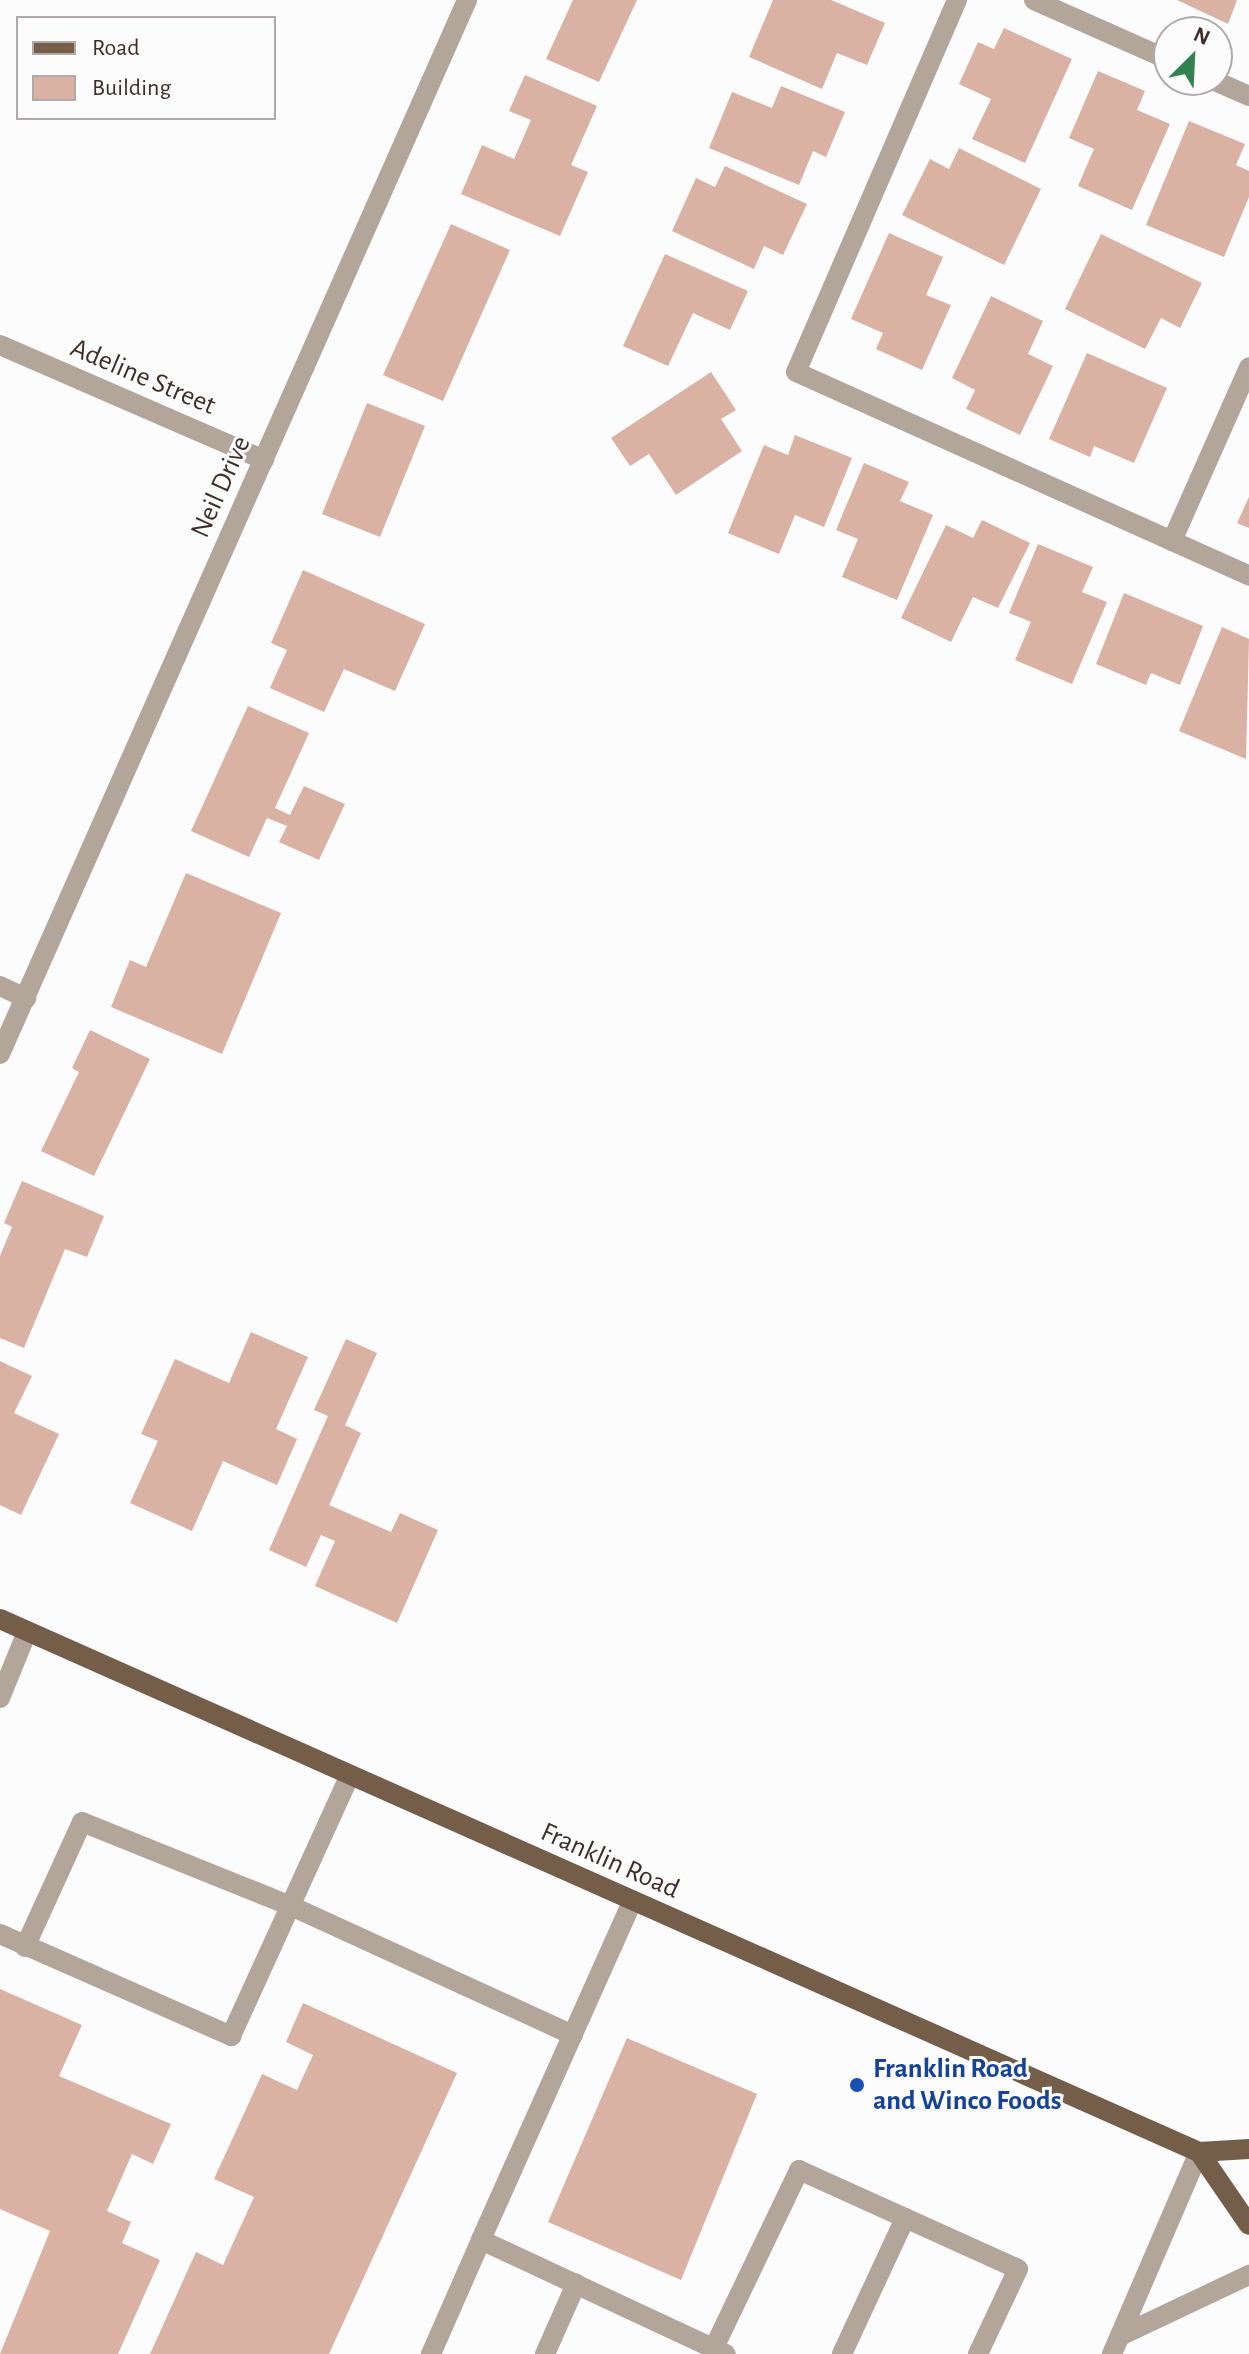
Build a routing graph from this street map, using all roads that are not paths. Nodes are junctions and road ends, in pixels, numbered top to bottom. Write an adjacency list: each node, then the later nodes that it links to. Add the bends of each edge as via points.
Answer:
1 (467, 0): 7 (street, Neil Drive)
2 (957, 0): 8 (street, via 796,372)
3 (1034, 0): 4 (street)
4 (1153, 53)
5 (0, 345): 7 (street, Adeline Street)
6 (1249, 367): 8 (street)
7 (264, 460): 11 (street, Neil Drive)
8 (1172, 541): 9 (street)
9 (1249, 576)
10 (0, 986): 11 (street)
11 (26, 998): 12 (street, Neil Drive)
12 (0, 1054)
13 (0, 1619): 14 (main road, Franklin Road)
14 (27, 1632): 15 (street); 16 (main road, Franklin Road)
15 (0, 1698)
16 (349, 1777): 17 (main road, Franklin Road); 18 (street)
17 (632, 1902): 21 (street); 23 (main road, Franklin Road)
18 (291, 1906): 20 (street, via 82,1822); 20 (street, via 231,2036); 21 (street)
19 (0, 1934): 20 (street)
20 (25, 1947)
21 (573, 2035): 26 (street)
22 (1249, 2149): 23 (main road, Franklin Road)
23 (1199, 2152): 25 (main road); 29 (street)
24 (905, 2218): 30 (street, via 799,2170); 33 (street); 34 (street, via 1018,2269)
25 (1249, 2225)
26 (481, 2240): 28 (street); 31 (street)
27 (1249, 2275): 29 (street)
28 (576, 2284): 30 (street); 32 (street)
29 (1116, 2345)
30 (717, 2352)
31 (431, 2354)
32 (545, 2354)
33 (842, 2354)
34 (978, 2354)

